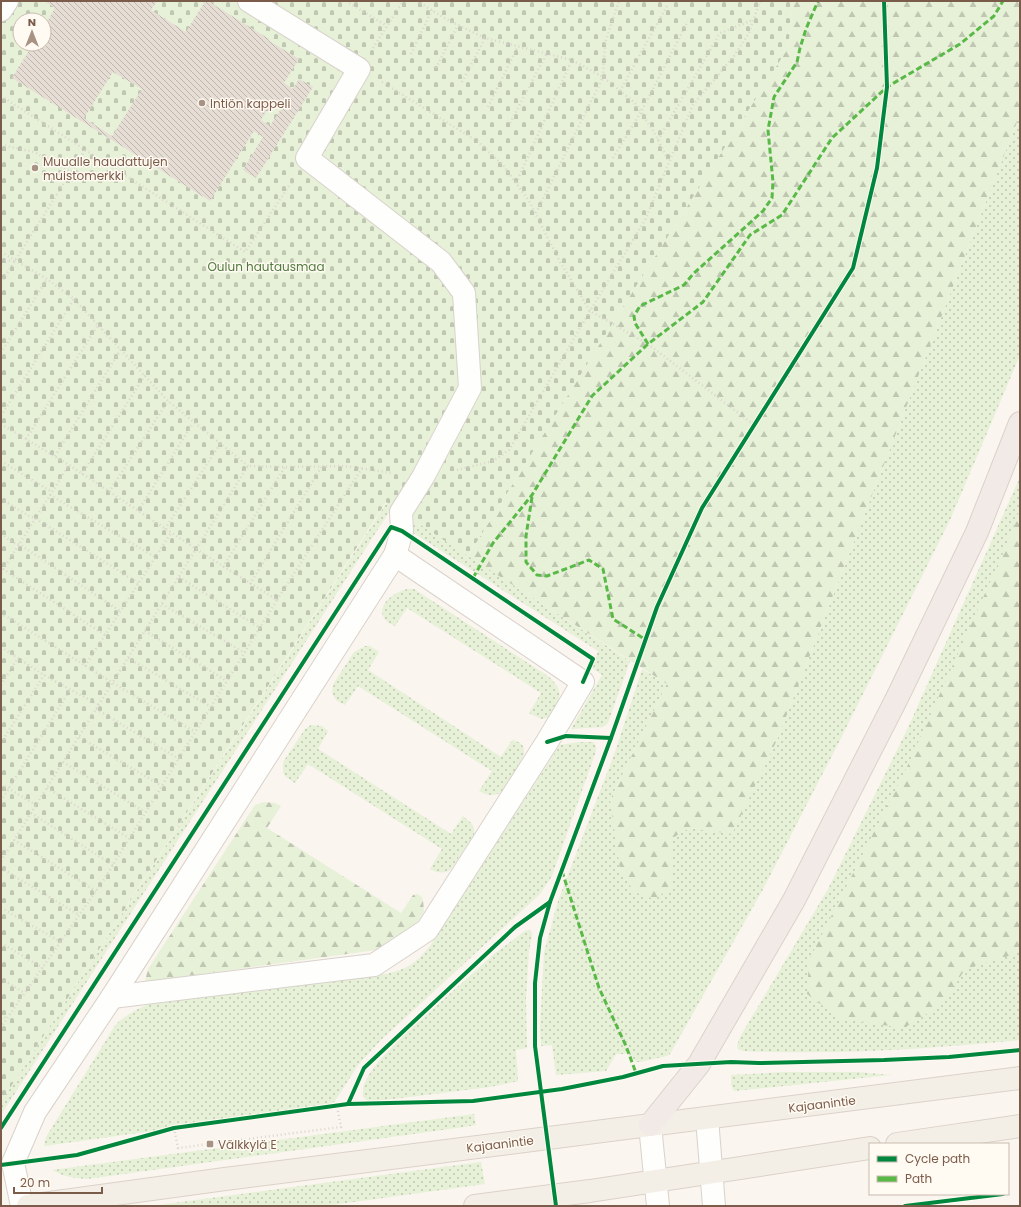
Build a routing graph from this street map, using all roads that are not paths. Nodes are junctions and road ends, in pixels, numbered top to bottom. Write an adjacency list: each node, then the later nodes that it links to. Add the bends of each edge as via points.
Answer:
1 (7, 1): 3 (street)
2 (249, 1): 5 (street, via 360,69 307,158 441,262 464,292 470,388 423,478 401,512 402,531)
3 (1, 10)
4 (1020, 423): 9 (highway, via 977,532 897,698 794,900 699,1064)
5 (395, 555): 6 (street); 6 (street, via 583,682 427,930 374,965)
6 (112, 997): 15 (street, via 34,1112 13,1164)
7 (1017, 1079): 8 (main road, Kajaanintie)
8 (707, 1118): 9 (main road, Kajaanintie); 13 (street)
9 (650, 1125): 14 (street); 16 (main road, Kajaanintie)
10 (1019, 1126): 11 (main road)
11 (904, 1143)
12 (869, 1148): 13 (main road)
13 (712, 1171): 14 (main road); 19 (street)
14 (656, 1180): 17 (main road); 18 (street)
15 (22, 1206)
16 (28, 1206)
17 (475, 1206)
18 (658, 1206)
19 (714, 1206)

